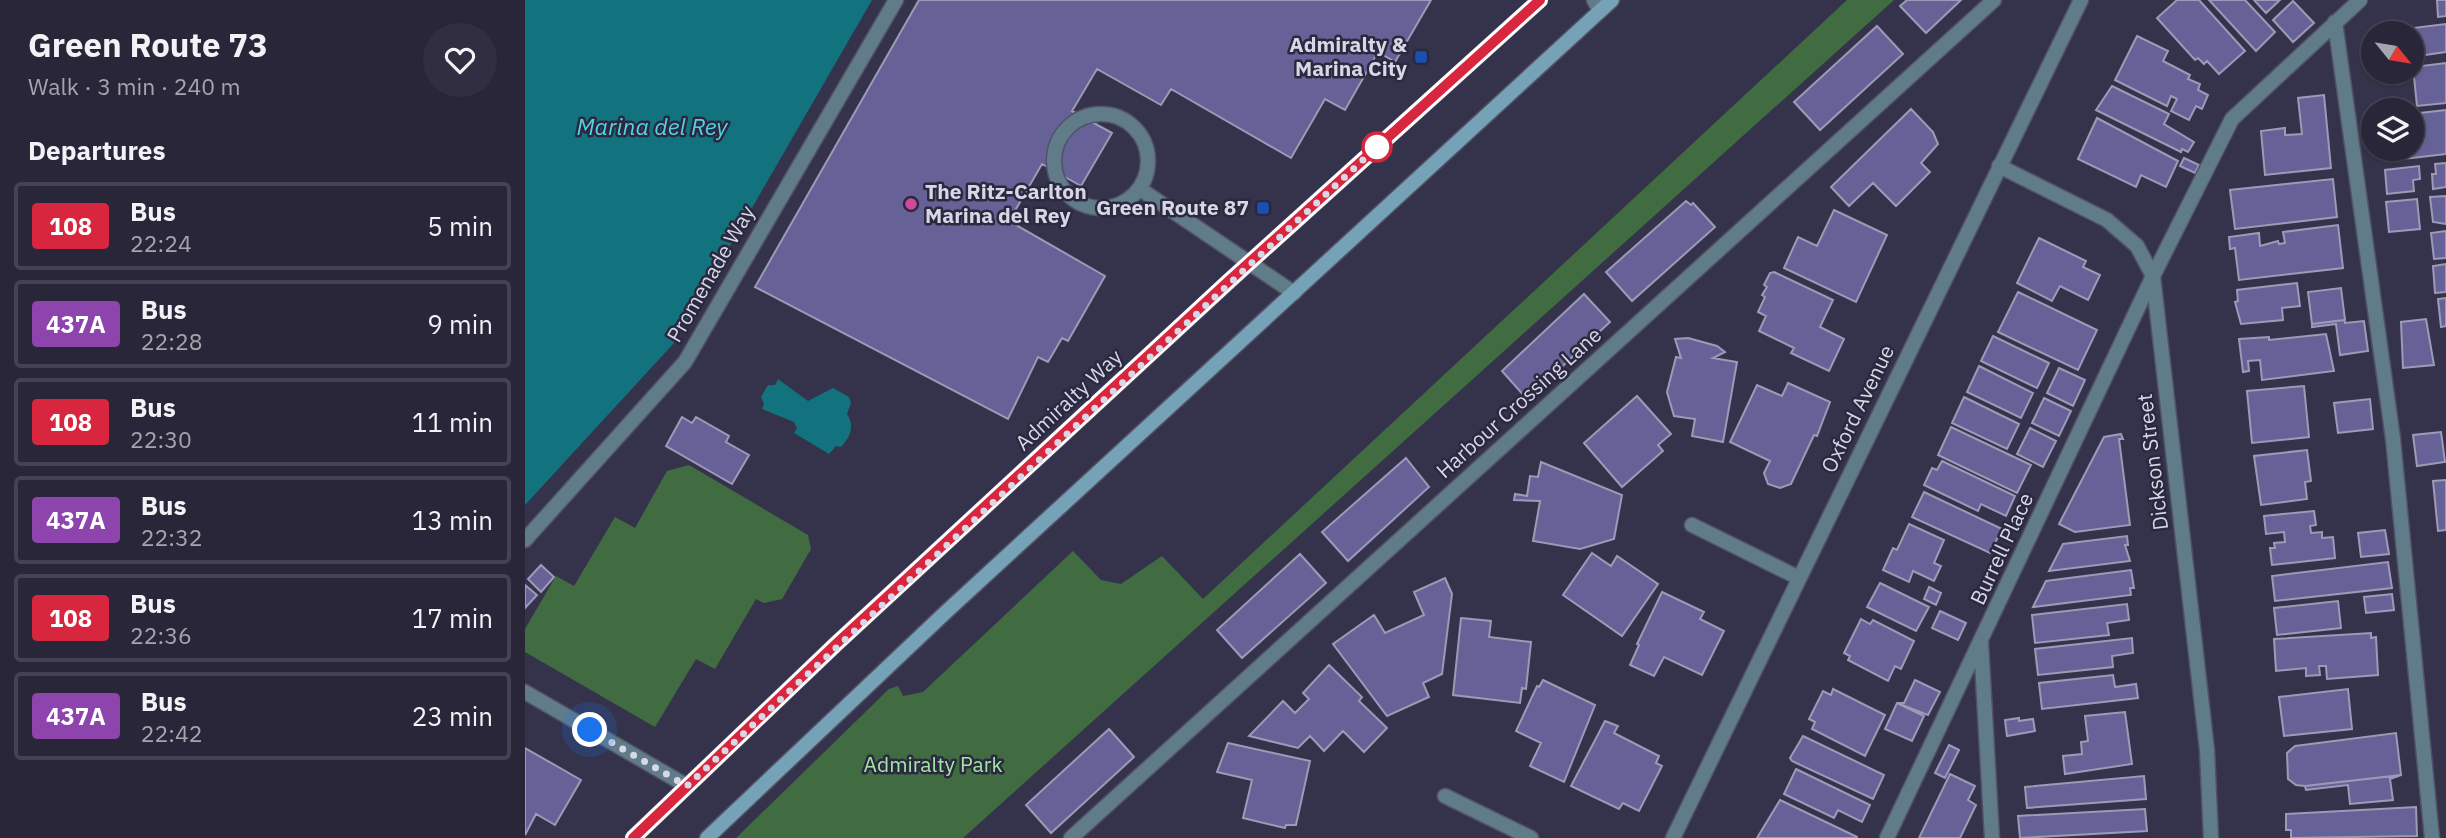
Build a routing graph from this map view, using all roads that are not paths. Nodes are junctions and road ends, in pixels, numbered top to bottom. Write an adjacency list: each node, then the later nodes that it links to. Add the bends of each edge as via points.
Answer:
1 (896, 0): 15 (street, Promenade Way, via 685,362)
2 (1540, 0): 11 (street, Admiralty Way)
3 (1612, 0): 7 (street)
4 (1994, 0): 23 (street, Harbour Crossing Lane)
5 (2081, 0): 9 (street, Oxford Avenue)
6 (2360, 0): 8 (street, Burrell Place)
7 (1597, 6): 13 (street)
8 (2335, 22): 12 (street, Burrell Place, via 2232,120); 29 (street, via 2393,439)
9 (1999, 166): 12 (street, Dickson Street, via 2107,220 2137,246); 16 (street, Oxford Avenue)
10 (1139, 188): 10 (street, via 1146,175 1145,143 1124,120 1109,114 1092,115 1065,131 1057,145 1056,175 1073,199 1086,206 1116,206); 11 (street)
11 (1250, 262): 13 (street); 19 (street, Admiralty Way)
12 (2153, 276): 17 (street, Burrell Place); 28 (street, Dickson Street, via 2205,737)
13 (1294, 293): 22 (street)
14 (1692, 525): 16 (street)
15 (525, 540)
16 (1799, 578): 25 (street, Oxford Avenue)
17 (1981, 642): 26 (street, Burrell Place); 27 (street)
18 (525, 692): 19 (street)
19 (687, 786): 21 (street, Admiralty Way)
20 (1445, 796): 24 (street)
21 (633, 838)
22 (708, 838)
23 (1071, 838)
24 (1531, 838)
25 (1673, 838)
26 (1887, 838)
27 (1992, 838)
28 (2211, 838)
29 (2432, 838)

